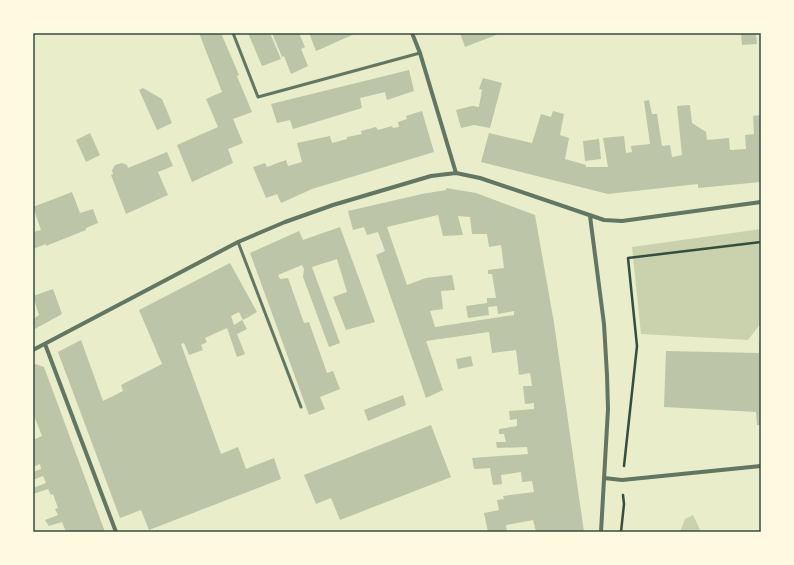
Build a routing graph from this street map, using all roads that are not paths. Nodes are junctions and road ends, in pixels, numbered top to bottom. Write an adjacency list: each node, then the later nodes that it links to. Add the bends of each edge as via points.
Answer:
1 (233, 33): 3 (lane, via 258,97)
2 (412, 33): 3 (street)
3 (420, 53): 4 (street)
4 (456, 173): 6 (street, via 480,178); 7 (street, via 431,176 333,204)
5 (761, 202): 6 (street, via 622,221)
6 (590, 216): 12 (street, via 604,324 607,375)
7 (238, 242): 8 (street); 10 (lane)
8 (45, 344): 9 (street); 13 (street)
9 (33, 350)
10 (301, 407)
11 (761, 466): 12 (street, via 622,480)
12 (604, 478): 14 (street)
13 (116, 532)
14 (602, 532)

